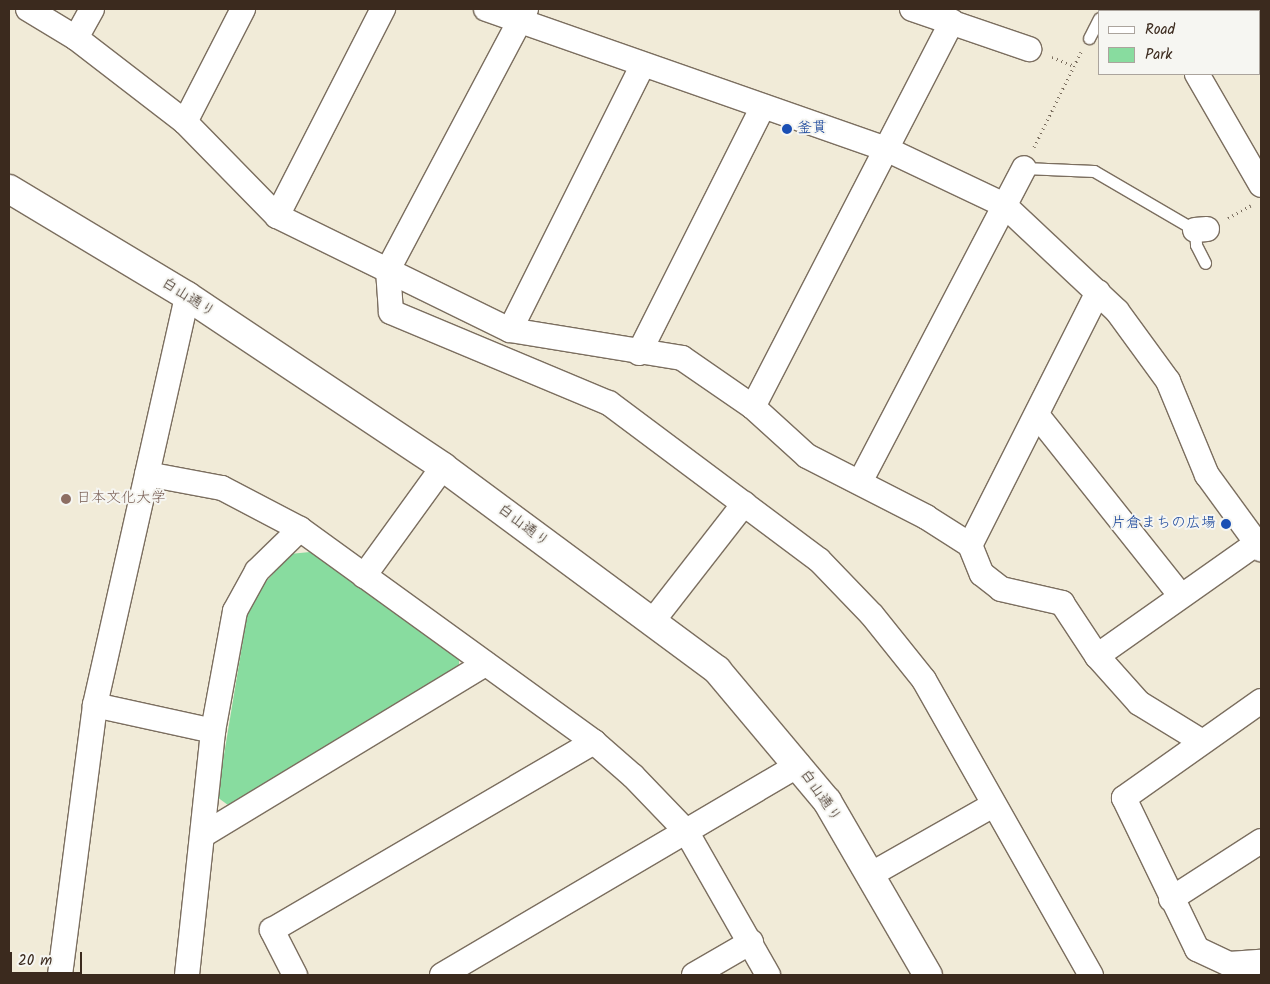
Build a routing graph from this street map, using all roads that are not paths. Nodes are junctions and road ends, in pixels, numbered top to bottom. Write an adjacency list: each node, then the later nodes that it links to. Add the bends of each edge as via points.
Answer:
1 (28, 9): 10 (street)
2 (92, 9): 10 (street)
3 (243, 9): 16 (street)
4 (384, 9): 22 (street)
5 (486, 9): 7 (street)
6 (912, 9): 9 (street)
7 (524, 15): 13 (street); 24 (street)
8 (1098, 20): 11 (lane)
9 (952, 22): 12 (street); 17 (street)
10 (76, 38): 16 (street)
11 (1088, 38)
12 (1029, 48)
13 (643, 64): 15 (street); 27 (street)
14 (1198, 75): 20 (street)
15 (763, 106): 17 (street); 28 (street)
16 (185, 122): 22 (street)
17 (884, 148): 21 (street); 29 (street)
18 (1024, 168): 21 (street); 23 (lane, via 1094,171 1201,229 1196,245)
19 (9, 189): 26 (street, 白山通り)
20 (1257, 194)
21 (1004, 205): 25 (street); 33 (street)
22 (277, 216): 24 (street)
23 (1205, 263)
24 (388, 270): 27 (street); 34 (street, via 391,312 609,403)
25 (1098, 292): 30 (street); 37 (street, via 1117,311 1168,381 1207,476)
26 (187, 296): 31 (street, 白山通り); 32 (street)
27 (510, 330): 28 (street)
28 (639, 353): 29 (street, via 682,358)
29 (752, 407): 33 (street, via 807,456)
30 (1037, 415): 36 (street); 39 (street)
31 (443, 466): 38 (street); 40 (street, 白山通り)
32 (147, 474): 35 (street, via 222,488); 44 (street)
33 (860, 482): 36 (street)
34 (744, 504): 40 (street); 49 (street, via 819,560 872,615 924,680)
35 (300, 529): 38 (street); 45 (street, via 257,571 235,612)
36 (970, 545): 41 (street, via 982,574 1001,589 1062,603)
37 (1259, 546): 39 (street)
38 (364, 576): 42 (street)
39 (1181, 596): 41 (street)
40 (652, 622): 48 (street, 白山通り, via 717,670)
41 (1097, 656): 46 (street, via 1139,703)
42 (485, 664): 47 (street); 51 (street)
43 (1261, 701): 46 (street)
44 (95, 705): 45 (street); 57 (street)
45 (213, 731): 51 (street)
46 (1201, 741): 54 (street, via 1124,798)
47 (594, 742): 50 (street, via 633,776); 59 (street, via 272,930)
48 (799, 765): 50 (street); 53 (street, 白山通り, via 827,801)
49 (993, 805): 53 (street); 64 (street)
50 (686, 832): 55 (street); 60 (street)
51 (203, 835): 58 (street)
52 (1261, 841): 54 (street)
53 (870, 875): 63 (street, 白山通り)
54 (1171, 899): 56 (street, via 1197,949 1229,964)
55 (751, 942): 61 (street); 62 (street)
56 (1261, 962)
57 (60, 975)
58 (187, 975)
59 (295, 975)
60 (442, 975)
61 (694, 975)
62 (768, 975)
63 (928, 975)
64 (1091, 975)

